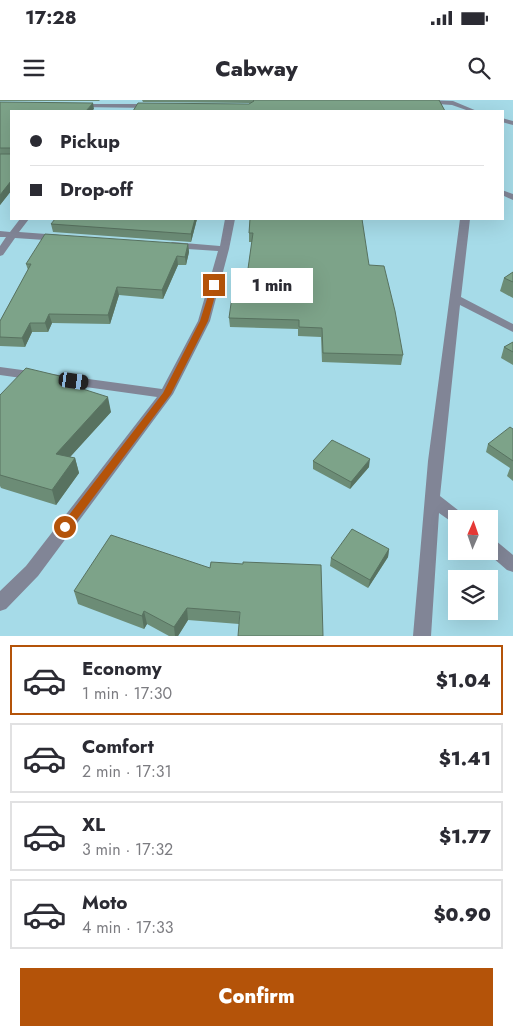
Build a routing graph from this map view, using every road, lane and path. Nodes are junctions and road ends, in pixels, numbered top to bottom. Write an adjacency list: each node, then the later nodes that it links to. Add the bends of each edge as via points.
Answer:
1 (420, 102): 5 (street)
2 (110, 103): 3 (street); 4 (street)
3 (69, 105)
4 (164, 106)
5 (475, 109)
6 (23, 220): 10 (street)
7 (230, 220): 13 (street)
8 (465, 220): 15 (street)
9 (0, 234): 10 (street)
10 (13, 234): 11 (street); 14 (street)
11 (71, 238)
12 (157, 244): 13 (street)
13 (224, 249): 18 (street, via 204,321)
14 (0, 253)
15 (455, 298): 16 (street); 19 (street)
16 (513, 329)
17 (0, 371): 18 (street)
18 (166, 394): 23 (street, via 32,571)
19 (432, 498): 20 (street); 24 (street)
20 (448, 511)
21 (498, 552): 22 (street)
22 (513, 565)
23 (0, 603)
24 (422, 636)

